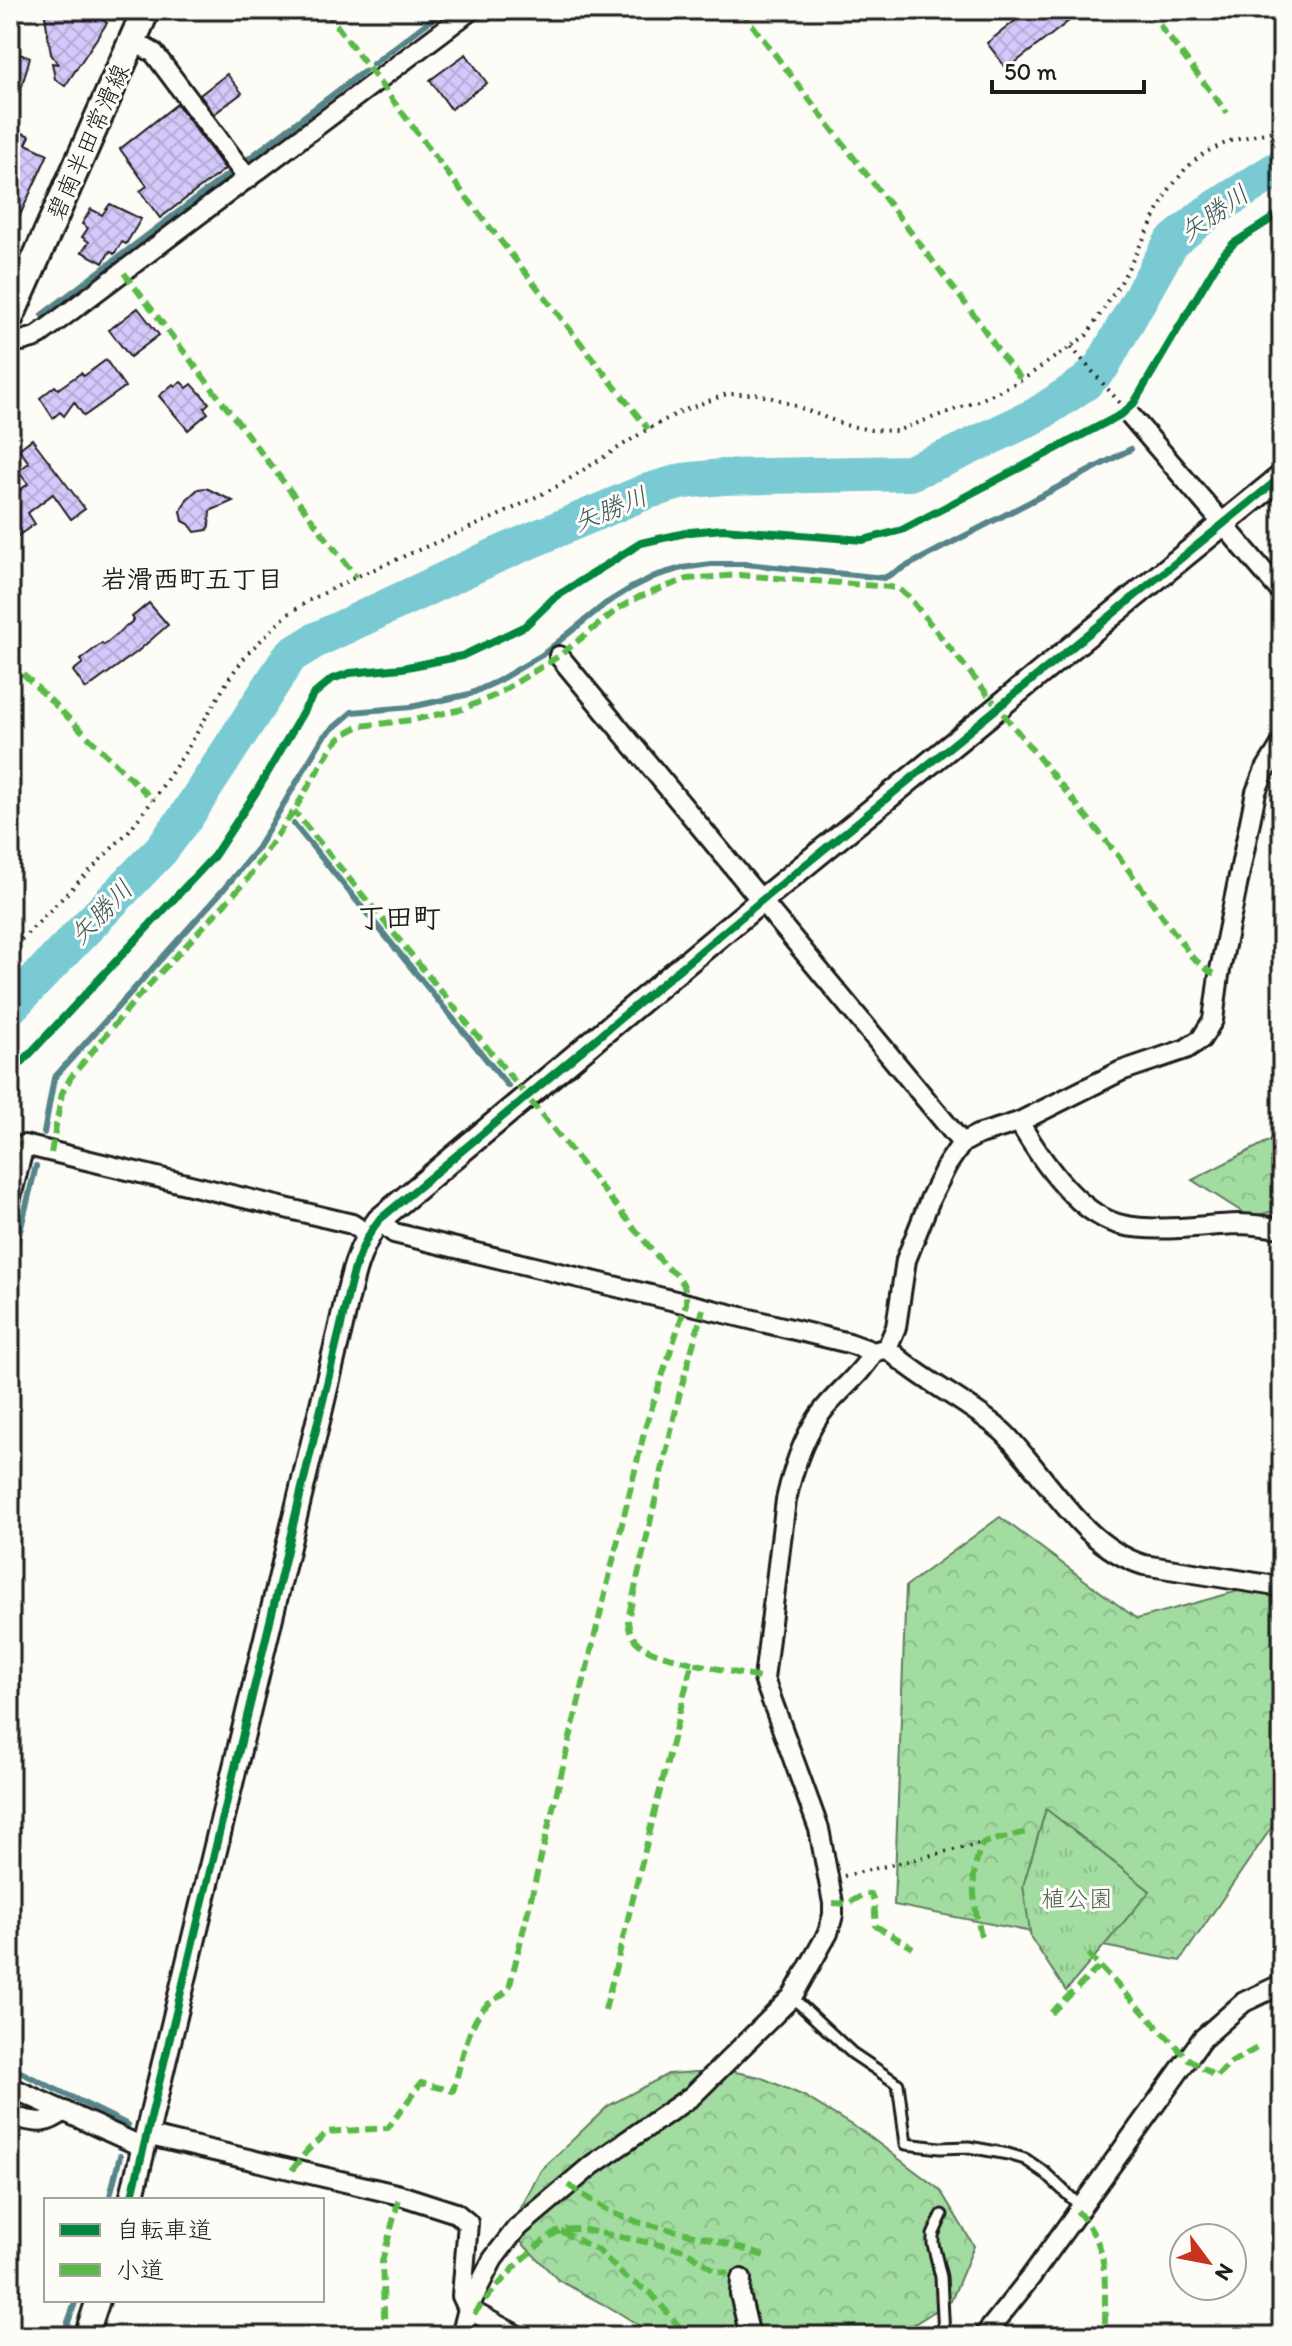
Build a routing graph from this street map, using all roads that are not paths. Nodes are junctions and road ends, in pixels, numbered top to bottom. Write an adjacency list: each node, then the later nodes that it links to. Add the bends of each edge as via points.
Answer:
1 (146, 10): 3 (main road, 碧南半田常滑線)
2 (471, 10): 4 (street)
3 (133, 41): 4 (street, via 154,53); 5 (main road, 碧南半田常滑線)
4 (248, 179): 6 (street, via 36,337)
5 (10, 317)
6 (10, 340)
7 (1130, 415): 9 (street)
8 (1282, 476): 9 (street)
9 (1223, 525): 10 (street); 13 (street)
10 (1282, 593)
11 (559, 656): 13 (street)
12 (1282, 743): 14 (street, via 1256,792 1213,1020 1201,1039 1121,1071)
13 (762, 900): 15 (street); 17 (street)
14 (1019, 1122): 15 (street); 18 (street, via 1069,1191 1119,1224)
15 (962, 1143): 19 (street, via 931,1197 906,1260 896,1327)
16 (10, 1201): 17 (street, via 24,1145)
17 (373, 1227): 19 (street); 26 (street, via 358,1261)
18 (1282, 1228)
19 (880, 1350): 20 (street, via 1006,1434 1088,1532 1109,1549 1144,1565); 22 (street, via 823,1410 805,1441 786,1500 764,1679 819,1829 833,1915)
20 (1282, 1587)
21 (1282, 1984): 28 (street, via 1244,2002 1202,2039)
22 (792, 1997): 28 (lane, via 852,2053 898,2084 906,2144 969,2147 1025,2159); 32 (street, via 692,2096 592,2165 516,2229 493,2259)
23 (10, 2087): 24 (street)
24 (64, 2111): 25 (street, via 43,2123); 26 (street)
25 (10, 2116)
26 (144, 2141): 27 (street); 32 (street, via 400,2195 456,2213 468,2223 462,2296)
27 (131, 2198)
28 (1081, 2207): 38 (street)
29 (942, 2215): 37 (lane, via 933,2244 941,2277)
30 (741, 2279): 36 (street)
31 (97, 2302): 33 (street)
32 (468, 2309): 34 (street); 35 (street)
33 (86, 2336)
34 (461, 2336)
35 (518, 2336)
36 (750, 2336)
37 (944, 2336)
38 (984, 2336)

